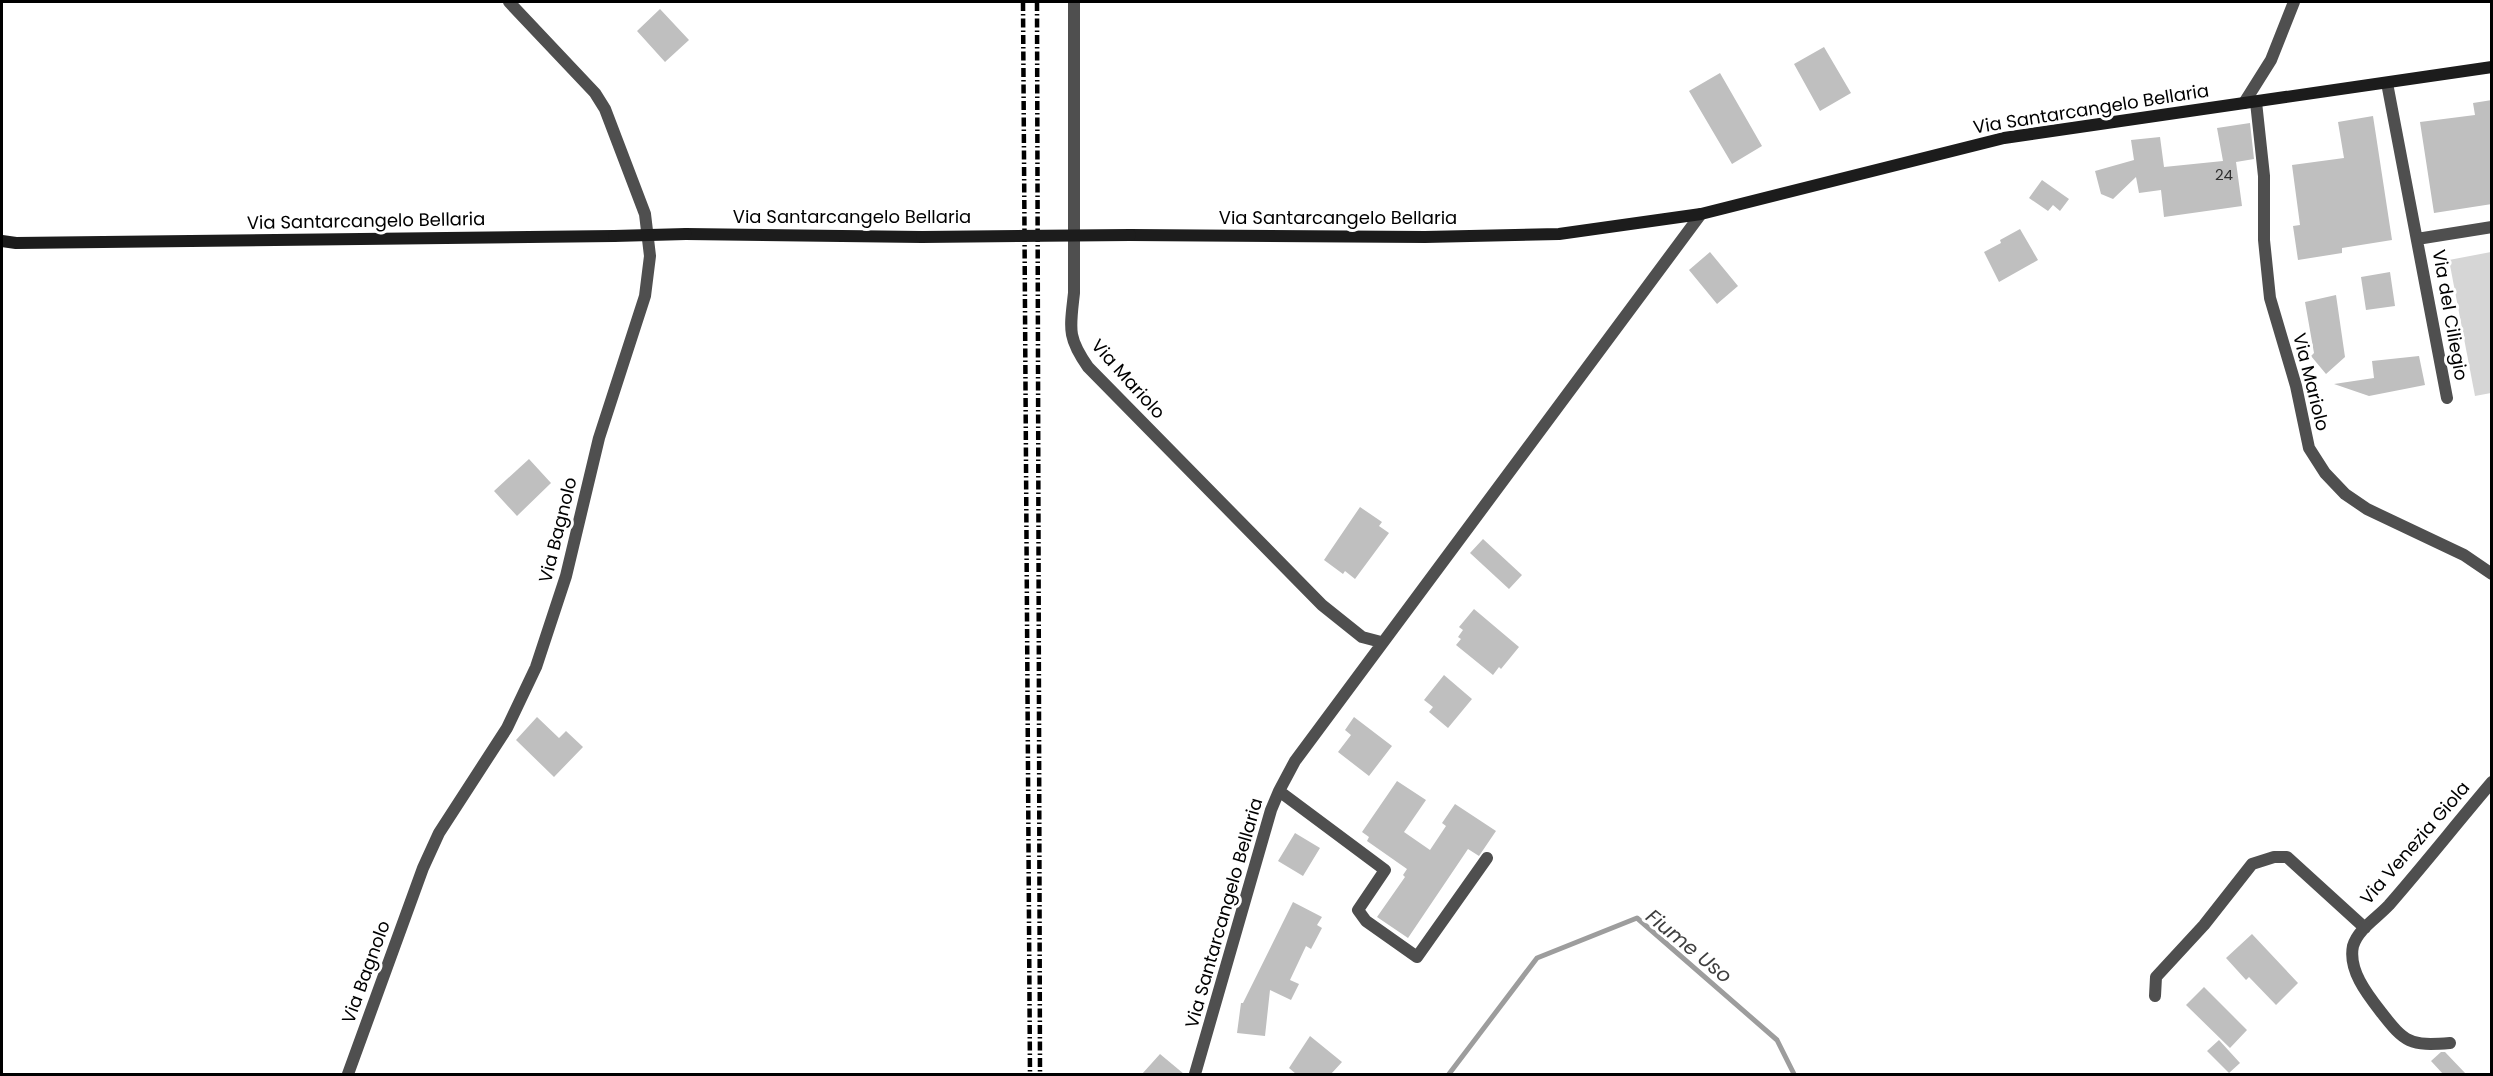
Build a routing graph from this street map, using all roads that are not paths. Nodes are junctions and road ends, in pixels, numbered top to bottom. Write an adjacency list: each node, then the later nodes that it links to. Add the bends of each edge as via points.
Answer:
1 (509, 2): 20 (street, Via Bagnolo, via 595,93 605,109 645,214 649,277 598,438 566,576 536,667 507,728 427,859)
2 (1074, 2): 13 (street, Via Mariolo, via 1074,347 1102,381 1322,605 1362,637)
3 (2294, 2): 6 (street)
4 (2492, 67): 5 (street, Via Santarcangelo Bellaria)
5 (2387, 82): 6 (street, Via Santarcangelo Bellaria); 9 (street, Via del Ciliegio)
6 (2250, 103): 7 (street, Via Santarcangelo Bellaria, via 2004,138); 12 (street, Via Mariolo, via 2264,176 2264,240 2270,298 2309,448 2325,473 2352,499 2464,555)
7 (1701, 214): 10 (street, Via Santarcangelo Bellaria, bridge, via 1559,234 1425,237 686,234); 13 (street, Via Santarcangelo Bellaria)
8 (2492, 226): 9 (street, Via del Ciliegio)
9 (2417, 239): 11 (street, Via del Ciliegio)
10 (2, 241)
11 (2447, 398)
12 (2492, 574)
13 (1381, 642): 15 (street, Via Santarcangelo Bellaria, via 1295,760)
14 (2492, 782): 17 (street, Via Venezia Giola)
15 (1279, 790): 16 (street, via 1385,870 1358,910 1366,921 1417,957); 21 (street, Via Santarcangelo Bellaria)
16 (1487, 858)
17 (2365, 928): 18 (street, Via Venezia Giola, via 2287,857 2263,860 2252,864 2204,925 2156,976); 19 (street, Via Venezia Giola, via 2354,945 2352,963 2367,994 2404,1038 2423,1046)
18 (2155, 996)
19 (2450, 1043)
20 (348, 1074)
21 (1195, 1074)

